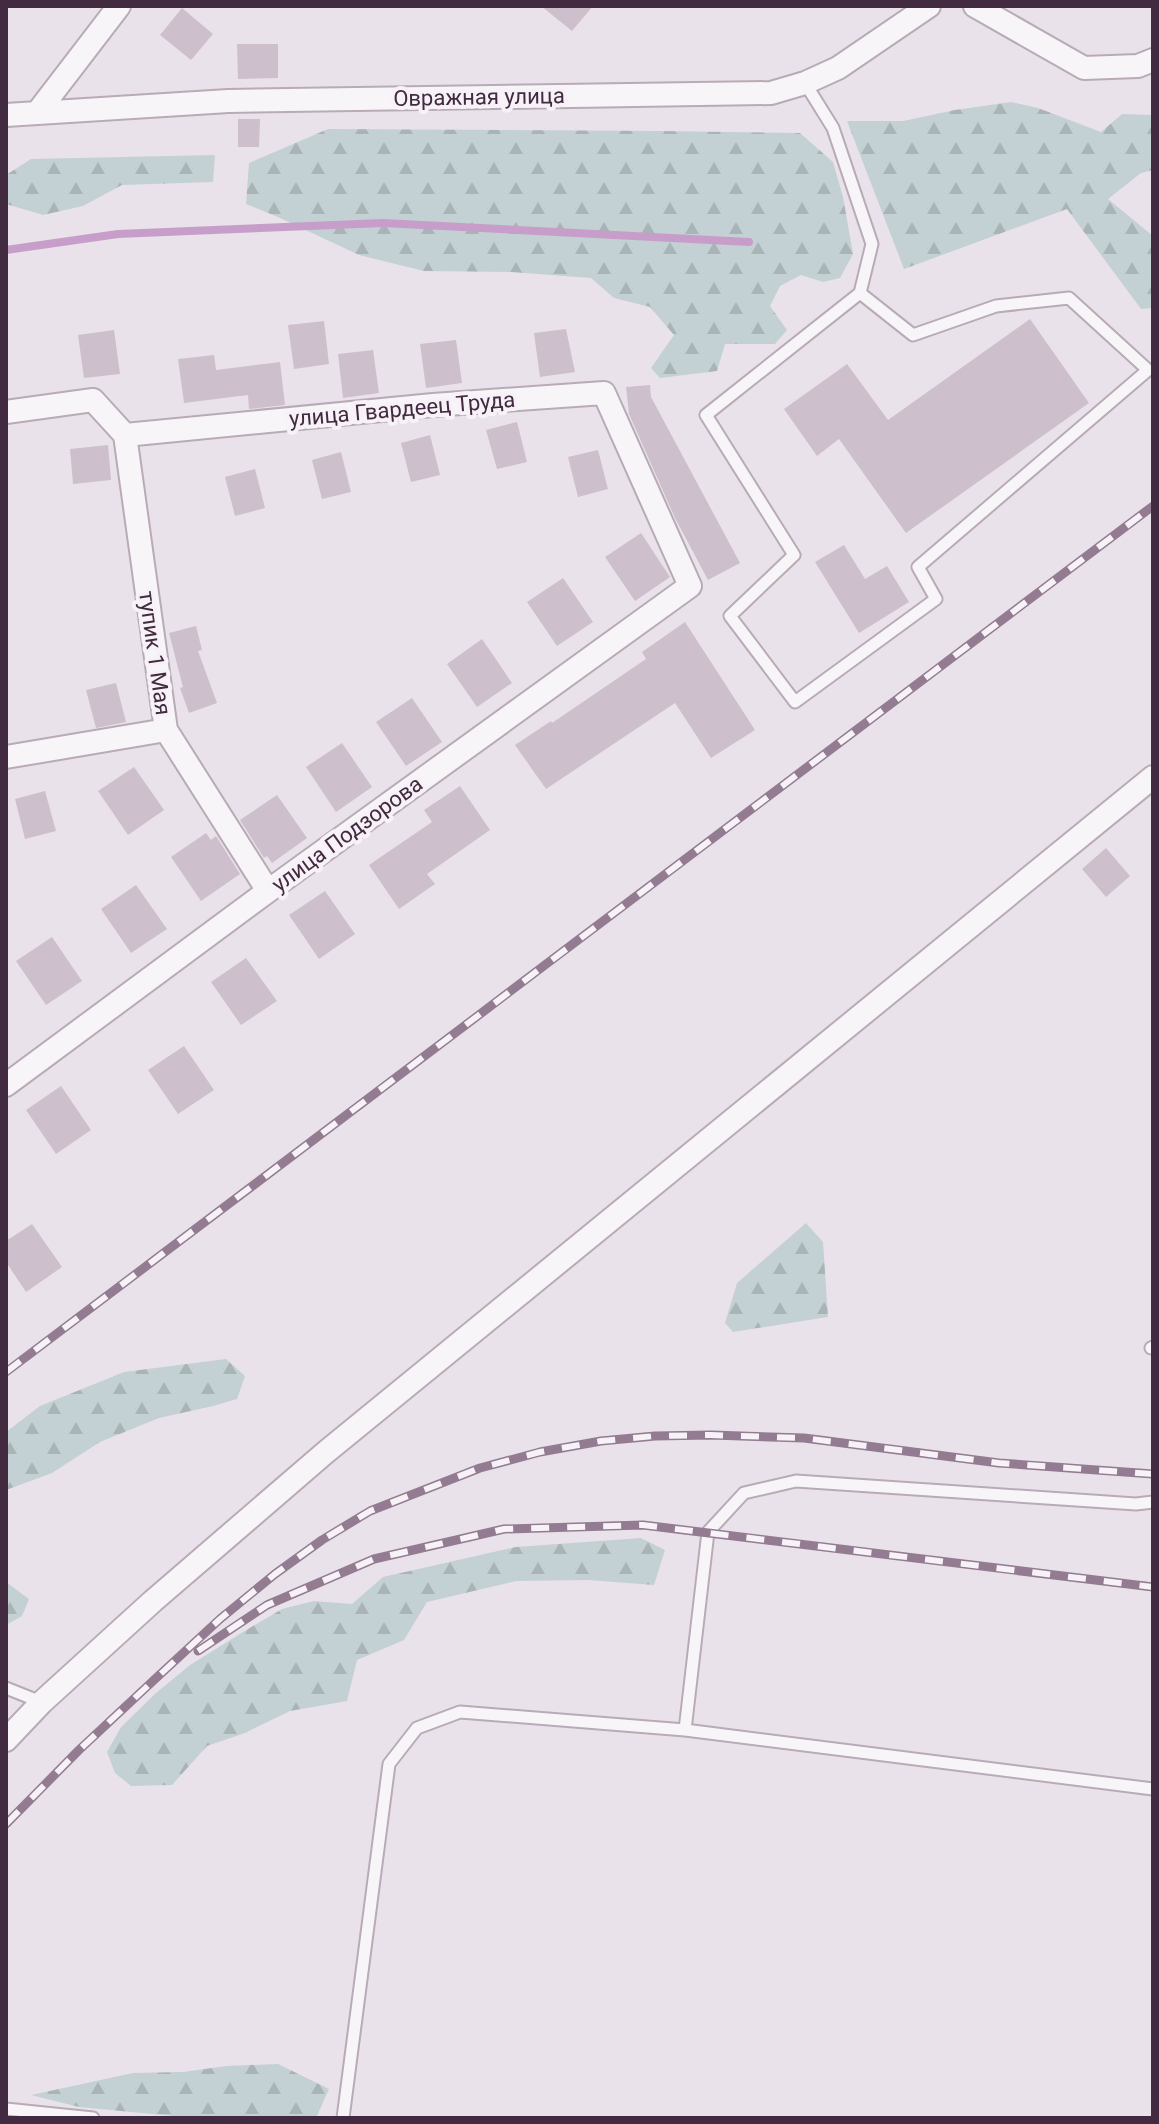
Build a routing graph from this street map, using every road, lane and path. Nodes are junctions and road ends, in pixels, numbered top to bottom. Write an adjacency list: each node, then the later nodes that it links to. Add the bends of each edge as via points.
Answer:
1 (119, 6): 6 (street)
2 (975, 6): 4 (street, via 1084,68 1138,66)
3 (924, 7): 5 (street, Овражная улица, via 838,68)
4 (1153, 60)
5 (805, 83): 6 (street, Овражная улица, via 771,93 228,101); 8 (lane, via 833,128 872,244)
6 (37, 113): 7 (street, Овражная улица)
7 (6, 115)
8 (860, 293): 8 (lane, via 706,415 794,555 730,616 795,702 936,599 918,567 1148,370 1069,298 996,306 913,335)
9 (6, 412): 10 (street, via 93,400)
10 (125, 435): 11 (street, улица Гвардеец Труда, via 604,393); 12 (street, тупик 1 Мая)
11 (690, 586): 15 (street, улица Подзорова)
12 (166, 730): 13 (street); 15 (street, тупик 1 Мая)
13 (6, 757)
14 (1153, 777): 19 (street, via 326,1452)
15 (268, 891): 16 (street, улица Подзорова)
16 (6, 1085)
17 (1153, 1502): 20 (lane, via 796,1481 744,1493 708,1532)
18 (6, 1688): 19 (lane)
19 (42, 1702): 21 (street)
20 (685, 1730): 22 (lane); 25 (lane, via 460,1712 417,1728 389,1764)
21 (6, 1740)
22 (1153, 1789)
23 (6, 2109): 24 (lane)
24 (93, 2118)
25 (343, 2118)

